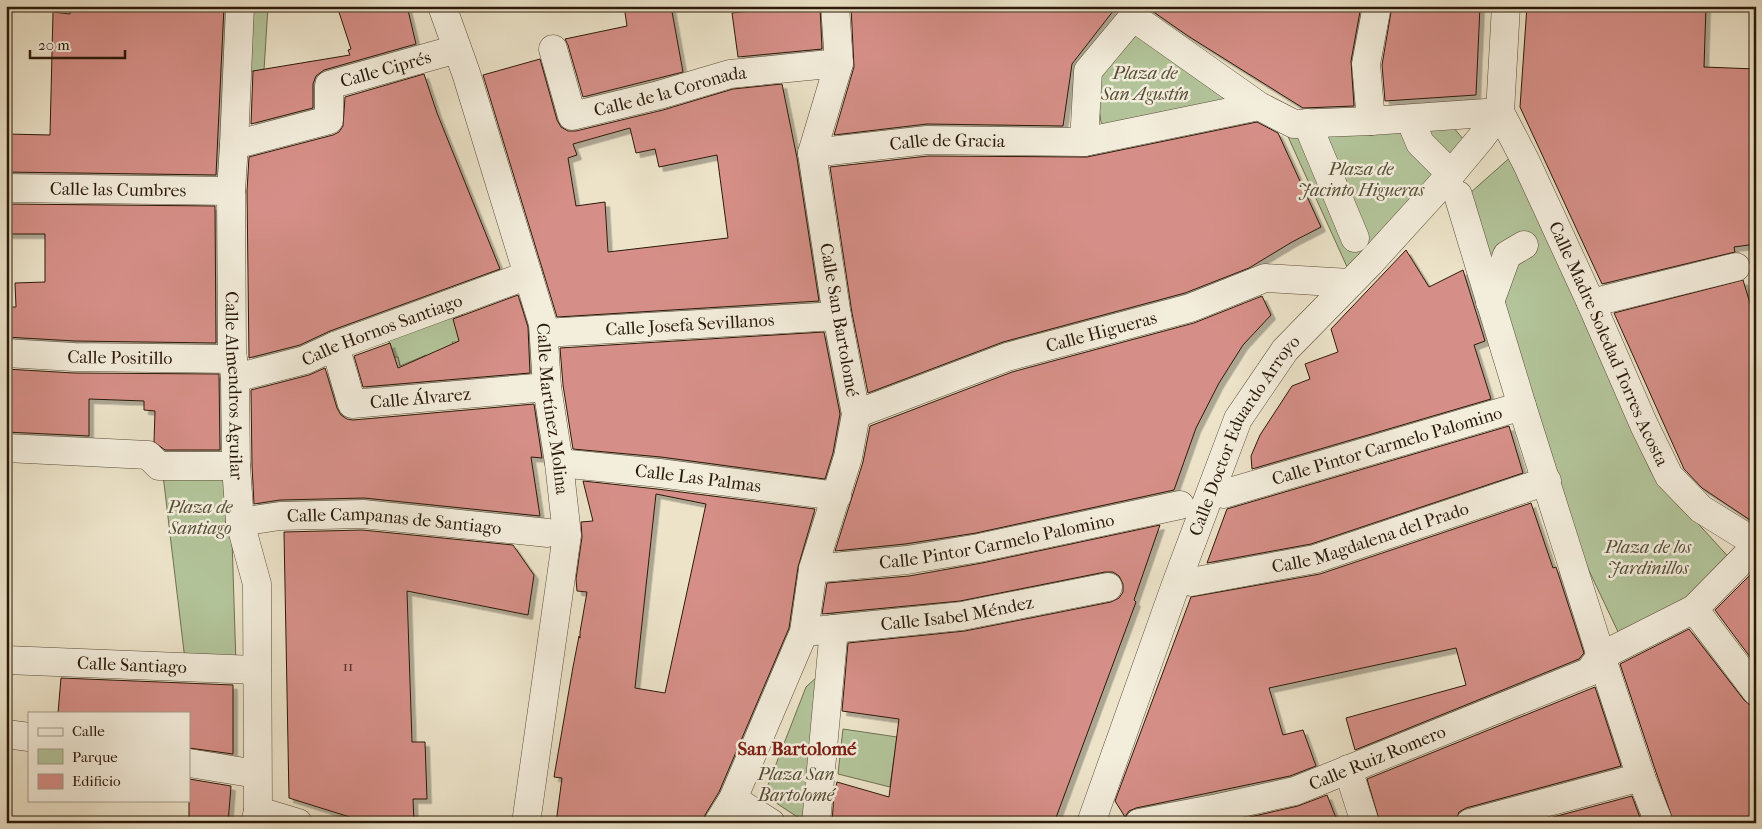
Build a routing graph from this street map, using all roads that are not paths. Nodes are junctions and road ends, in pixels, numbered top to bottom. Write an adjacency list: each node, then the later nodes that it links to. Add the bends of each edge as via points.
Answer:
1 (240, 6): 16 (street, Calle Almendros Aguilar)
2 (442, 6): 7 (street, Calle Martínez Molina)
3 (835, 6): 9 (street, Calle San Bartolomé)
4 (1377, 6): 13 (street, via 1366,64)
5 (1506, 6): 11 (street)
6 (1127, 12): 10 (street); 15 (street, via 1088,71)
7 (457, 49): 16 (street, Calle Ciprés, via 329,85 329,120); 24 (street, Calle Martínez Molina)
8 (553, 49): 9 (street, Calle de la Coronada, via 572,116 730,74)
9 (839, 63): 17 (street, Calle San Bartolomé)
10 (1259, 106): 14 (street, via 1294,124); 15 (street, Calle de Gracia)
11 (1500, 112): 12 (street); 18 (street, Calle Doctor Eduardo Arroyo, via 1481,138); 27 (street, Calle Madre Soledad Torres Acosta)
12 (1410, 119): 13 (street); 18 (street, via 1420,143)
13 (1371, 122): 14 (street)
14 (1307, 124): 21 (street)
15 (1084, 142): 17 (street, Calle de Gracia, via 927,140)
16 (234, 145): 20 (street, Calle Almendros Aguilar)
17 (812, 153): 28 (street, Calle San Bartolomé)
18 (1455, 185): 25 (street, Calle Doctor Eduardo Arroyo); 26 (street)
19 (6, 188): 20 (street, Calle las Cumbres)
20 (231, 191): 32 (street, Calle Almendros Aguilar)
21 (1355, 238)
22 (1524, 245): 26 (street, via 1507,255)
23 (1736, 267): 27 (street)
24 (528, 275): 29 (street, Calle Martínez Molina); 30 (street, Calle Hornos Santiago)
25 (1350, 283): 35 (street, Calle Higueras, via 1265,278 1190,308 1007,357); 70 (street, Calle Doctor Eduardo Arroyo, via 1285,350 1238,419)
26 (1490, 302): 34 (street)
27 (1591, 303): 45 (street, Calle Madre Soledad Torres Acosta, via 1668,476 1701,509)
28 (837, 316): 29 (street, Calle Josefa Sevillanos); 35 (street, Calle San Bartolomé)
29 (544, 333): 33 (street, Calle Martínez Molina)
30 (335, 346): 32 (street, Calle Hornos Santiago, via 305,360); 33 (street, Calle Álvarez, via 352,404)
31 (6, 353): 32 (street, Calle Positillo)
32 (234, 368): 38 (street, Calle Almendros Aguilar)
33 (547, 387): 37 (street, Calle Martínez Molina)
34 (1522, 406): 39 (street); 40 (street, Calle Pintor Carmelo Palomino)
35 (856, 414): 41 (street, Calle San Bartolomé)
36 (6, 448): 38 (street, via 148,455 159,466)
37 (559, 463): 41 (street, Calle Las Palmas); 66 (street, Calle Martínez Molina, via 567,535)
38 (236, 466): 43 (street, Calle Almendros Aguilar)
39 (1547, 481): 47 (street, Calle Magdalena del Prado, via 1316,559); 52 (street)
40 (1223, 494)
41 (837, 496): 46 (street, Calle San Bartolomé)
42 (1180, 505): 46 (street, Calle Pintor Carmelo Palomino, via 943,554)
43 (240, 522): 44 (street, Calle Campanas de Santiago, via 280,516 363,514); 54 (street, Calle Almendros Aguilar, via 257,584)
44 (548, 533)
45 (1756, 544): 49 (street)
46 (813, 569): 51 (street, Calle San Bartolomé)
47 (1191, 582)
48 (1108, 587): 50 (street, Calle Isabel Méndez, via 962,616)
49 (1694, 609): 52 (street); 55 (street)
50 (834, 630): 51 (street, Calle Isabel Méndez); 69 (street)
51 (804, 632): 62 (street, Calle San Bartolomé)
52 (1601, 656): 59 (street, Calle Ruiz Romero, via 1589,672); 61 (street)
53 (6, 660): 54 (street, Calle Santiago)
54 (257, 670): 60 (street, Calle Almendros Aguilar)
55 (1756, 691)
56 (6, 734): 57 (street)
57 (28, 737)
58 (190, 763): 60 (street)
59 (1348, 769): 63 (street, Calle Ruiz Romero, via 1295,791); 72 (street)
60 (257, 774): 64 (street, Calle Almendros Aguilar)
61 (1641, 776): 73 (street); 74 (street)
62 (733, 799): 67 (street, Calle San Bartolomé); 68 (street)
63 (1219, 816): 71 (street, Calle Ruiz Romero)
64 (256, 817): 65 (street)
65 (298, 823)
66 (526, 823)
67 (718, 823)
68 (770, 823)
69 (816, 823)
70 (1091, 823)
71 (1138, 823)
72 (1365, 823)
73 (1470, 823)
74 (1659, 823)

